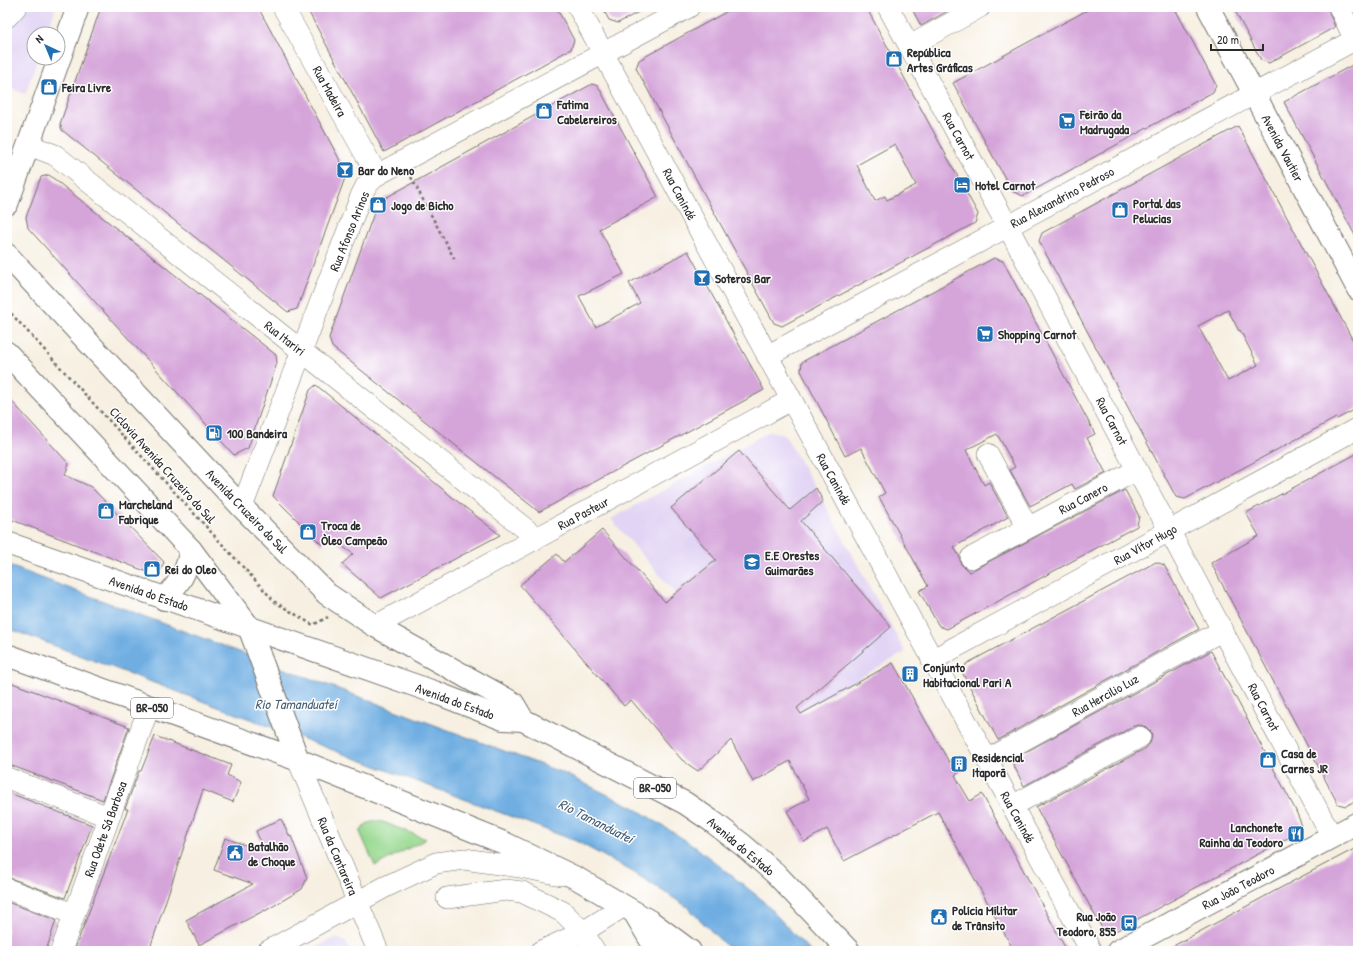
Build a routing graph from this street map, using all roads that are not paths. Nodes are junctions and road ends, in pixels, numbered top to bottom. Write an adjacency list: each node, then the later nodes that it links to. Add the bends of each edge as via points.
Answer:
1 (16, 7): 10 (street)
2 (78, 7): 15 (main road)
3 (283, 7): 16 (street, Rua Madeira)
4 (578, 7): 13 (street, Rua Canindé)
5 (689, 7): 13 (street, Rua Afonso Arinos)
6 (888, 7): 12 (street, Rua Carnot)
7 (980, 7): 12 (street)
8 (1208, 7): 14 (main road, Avenida Vautier)
9 (1339, 7): 11 (street)
10 (7, 17)
11 (1357, 39): 14 (street, Rua Alexandrino Pedroso)
12 (910, 46): 18 (street, Rua Carnot)
13 (603, 53): 16 (street, Rua Afonso Arinos); 23 (street, Rua Canindé)
14 (1254, 94): 18 (street, Rua Alexandrino Pedroso); 20 (main road, Avenida Vautier)
15 (29, 145): 17 (main road); 21 (street, Rua Itariri, via 55,155)
16 (377, 175): 21 (street, Rua Afonso Arinos, via 363,192)
17 (7, 204)
18 (1008, 227): 23 (street, Rua Alexandrino Pedroso); 27 (street, Rua Carnot)
19 (7, 255): 28 (main road, Avenida Cruzeiro do Sul)
20 (1358, 289)
21 (302, 352): 28 (street, Rua Afonso Arinos); 31 (street, Rua Itariri)
22 (7, 353): 33 (main road)
23 (767, 356): 24 (street, Rua Canindé)
24 (791, 400): 31 (street, Rua Pasteur); 40 (street, Rua Canindé)
25 (1358, 428): 30 (street, Rua Vítor Hugo)
26 (988, 454): 29 (street)
27 (1137, 470): 29 (street, Rua Canero); 30 (street, Rua Carnot)
28 (242, 507): 36 (main road, Avenida Cruzeiro do Sul, via 328,594)
29 (1028, 528): 34 (street, Rua Canero)
30 (1170, 531): 38 (street, Rua Carnot); 40 (street, Rua Vítor Hugo)
31 (537, 538): 36 (street, Rua Pasteur)
32 (7, 543): 35 (main road, Avenida do Estado / BR-050)
33 (191, 550): 35 (main road, via 185,574); 37 (main road)
34 (971, 558)
35 (164, 599): 37 (main road, Avenida do Estado / BR-050)
36 (375, 626): 42 (main road, Avenida Cruzeiro do Sul, via 513,703)
37 (249, 627): 42 (main road, Avenida do Estado / BR-050, via 503,719); 44 (main road)
38 (1223, 630): 45 (street, Rua Hercilio Luz); 50 (street, Rua Carnot)
39 (7, 655): 41 (main road, BR-050)
40 (932, 660): 45 (street, Rua Canindé)
41 (150, 707): 44 (main road, BR-050); 48 (street, Rua Odete Sá Barbosa)
42 (523, 720): 65 (main road, Avenida do Estado / BR-050, via 685,803 713,822 776,874)
43 (1140, 737): 47 (street)
44 (298, 760): 51 (main road, BR-050, via 504,843); 54 (street, Rua da Cantareira)
45 (987, 760): 47 (street, Rua Canindé)
46 (7, 778): 48 (street)
47 (1012, 806): 66 (street, Rua Canindé)
48 (109, 817): 56 (street, Rua Odete Sá Barbosa)
49 (1358, 823): 50 (main road, Rua João Teodoro)
50 (1332, 837): 67 (main road, Rua João Teodoro)
51 (578, 879): 54 (street, via 492,862 448,860 425,867); 55 (main road, BR-050)
52 (7, 889): 56 (street)
53 (447, 898): 57 (street, via 506,890 522,892 558,908)
54 (357, 903): 59 (street); 60 (street, Rua da Cantareira)
55 (629, 909): 57 (street); 63 (main road); 64 (main road, BR-050)
56 (74, 914): 58 (street, Rua Odete Sá Barbosa)
57 (584, 932): 61 (street); 62 (street)
58 (61, 951)
59 (268, 951)
60 (378, 951)
61 (541, 951)
62 (595, 951)
63 (657, 951)
64 (690, 951)
65 (849, 951)
66 (1091, 951)
67 (1118, 951)

